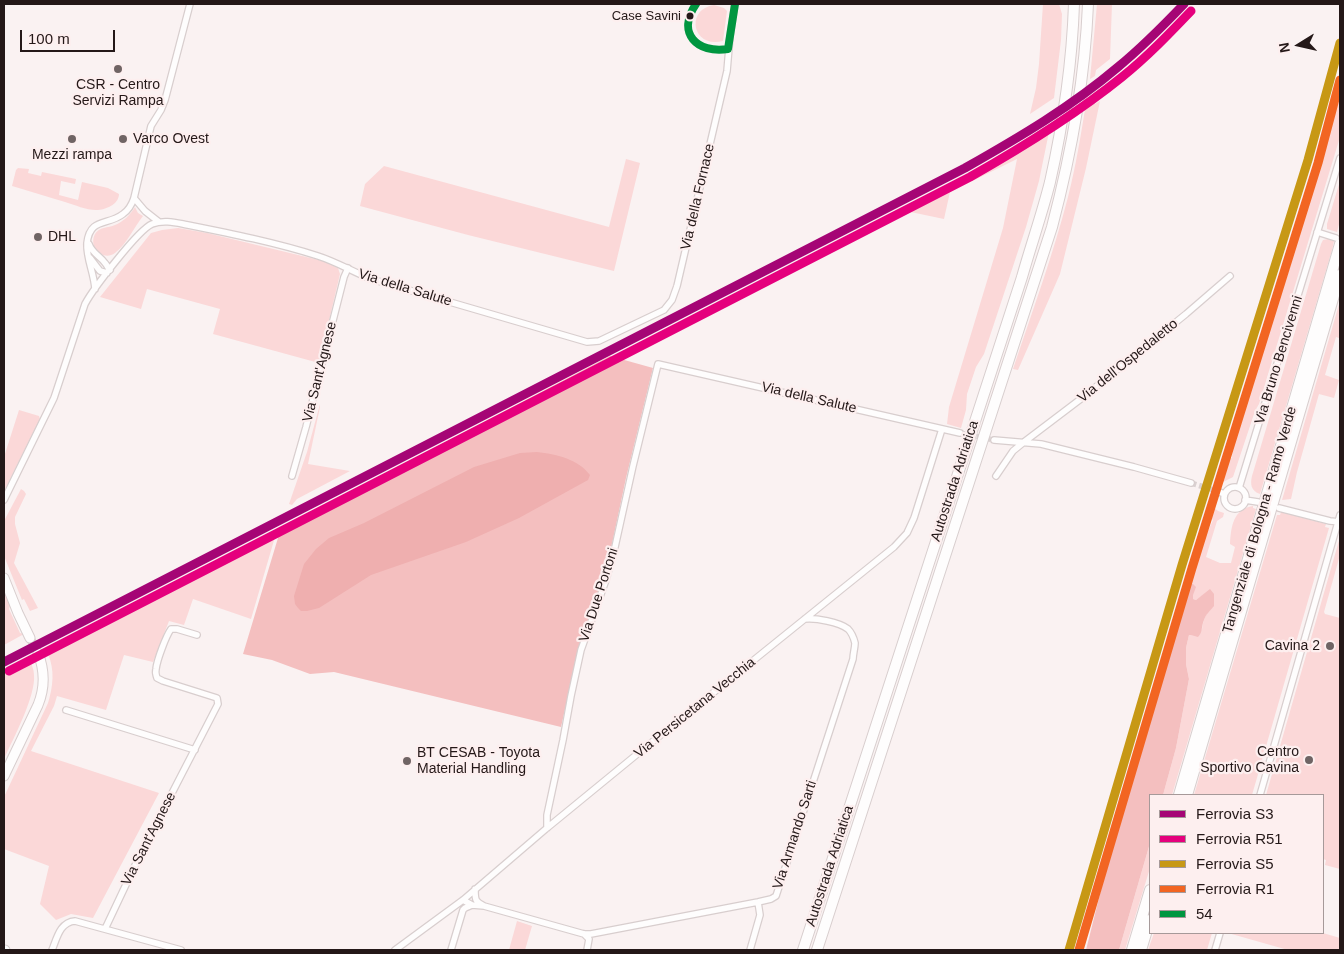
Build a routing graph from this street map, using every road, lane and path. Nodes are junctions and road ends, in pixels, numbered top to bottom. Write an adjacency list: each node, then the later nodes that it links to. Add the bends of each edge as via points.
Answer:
1 (190, 4): 6 (street, via 165,100 151,126)
2 (735, 4): 17 (street, Via della Fornace, via 727,71 674,295 664,310)
3 (1074, 4): 65 (highway, Autostrada Adriatica, via 1065,96 1050,181 1022,277)
4 (1088, 4): 66 (highway, Autostrada Adriatica, via 1077,109 1052,228)
5 (1340, 158): 8 (street, Via Bruno Bencivenni)
6 (134, 198): 7 (street); 9 (street, via 123,214 95,224)
7 (159, 222): 12 (street, Via della Salute, via 183,224 309,253); 13 (street, via 144,229)
8 (1317, 232): 10 (street); 26 (street, Via Bruno Bencivenni)
9 (88, 237): 11 (street); 13 (street, via 90,248 105,262)
10 (1338, 241): 45 (highway, Tangenziale di Bologna - Ramo Verde)
11 (89, 257): 13 (street, via 100,271); 16 (street)
12 (348, 268): 17 (street, Via della Salute, via 371,279); 23 (street, Via Sant'Agnese)
13 (109, 272): 16 (street)
14 (1340, 275): 46 (highway, Tangenziale di Bologna - Ramo Verde)
15 (1230, 276): 22 (street, Via dell'Ospedaletto)
16 (95, 288): 29 (street, via 82,312 54,398)
17 (593, 343)
18 (658, 364): 19 (street, Via della Salute); 48 (street, Via Due Portoni, via 614,552 581,650)
19 (942, 428): 20 (street, Via della Salute); 36 (street, Via Persicetana Vecchia, via 907,533)
20 (960, 433)
21 (994, 440): 22 (street)
22 (1024, 442): 24 (street, via 1013,451); 25 (street)
23 (292, 476)
24 (996, 476)
25 (1191, 483)
26 (1239, 488): 28 (street, via 1229,488); 30 (street, via 1244,492)
27 (1217, 491): 28 (street)
28 (1224, 494): 30 (street, via 1224,501 1232,508 1241,506)
29 (4, 500)
30 (1245, 500): 31 (street)
31 (1258, 502)
32 (1279, 508): 34 (street)
33 (1340, 515): 34 (street)
34 (1339, 522): 47 (street)
35 (4, 578): 40 (street)
36 (817, 610): 37 (street, Via Persicetana Vecchia); 38 (street)
37 (805, 619): 38 (street, Via Armando Sarti); 48 (street, Via Persicetana Vecchia)
38 (823, 621): 52 (street, Via Armando Sarti, via 848,630 855,645 853,659 776,896)
39 (197, 634): 43 (street, Via Sant'Agnese, via 171,629 155,672 160,680 218,701)
40 (30, 638)
41 (38, 653): 44 (street, via 44,675 42,693)
42 (66, 710): 43 (street)
43 (195, 750): 56 (street, Via Sant'Agnese)
44 (4, 776)
45 (1179, 794)
46 (1188, 794)
47 (1260, 794)
48 (547, 828): 49 (street, Via Persicetana Vecchia)
49 (475, 889): 51 (street, Via Persicetana Vecchia); 54 (street, via 476,902)
50 (1149, 893): 67 (highway)
51 (463, 900): 53 (street, Via Armando Sarti); 61 (street, Via Persicetana Vecchia)
52 (758, 902): 57 (street, Via Armando Sarti); 64 (street, via 760,915)
53 (472, 905): 54 (street, Via Armando Sarti); 62 (street, via 463,910)
54 (484, 906): 57 (street, Via Armando Sarti)
55 (1149, 923): 68 (highway)
56 (105, 929): 59 (street, via 69,921 64,924); 60 (street)
57 (584, 934): 63 (street, via 590,940)
58 (1220, 934): 69 (street)
59 (52, 950)
60 (180, 950)
61 (395, 950)
62 (451, 950)
63 (587, 950)
64 (750, 950)
65 (802, 950)
66 (817, 950)
67 (1132, 950)
68 (1141, 950)
69 (1215, 950)

